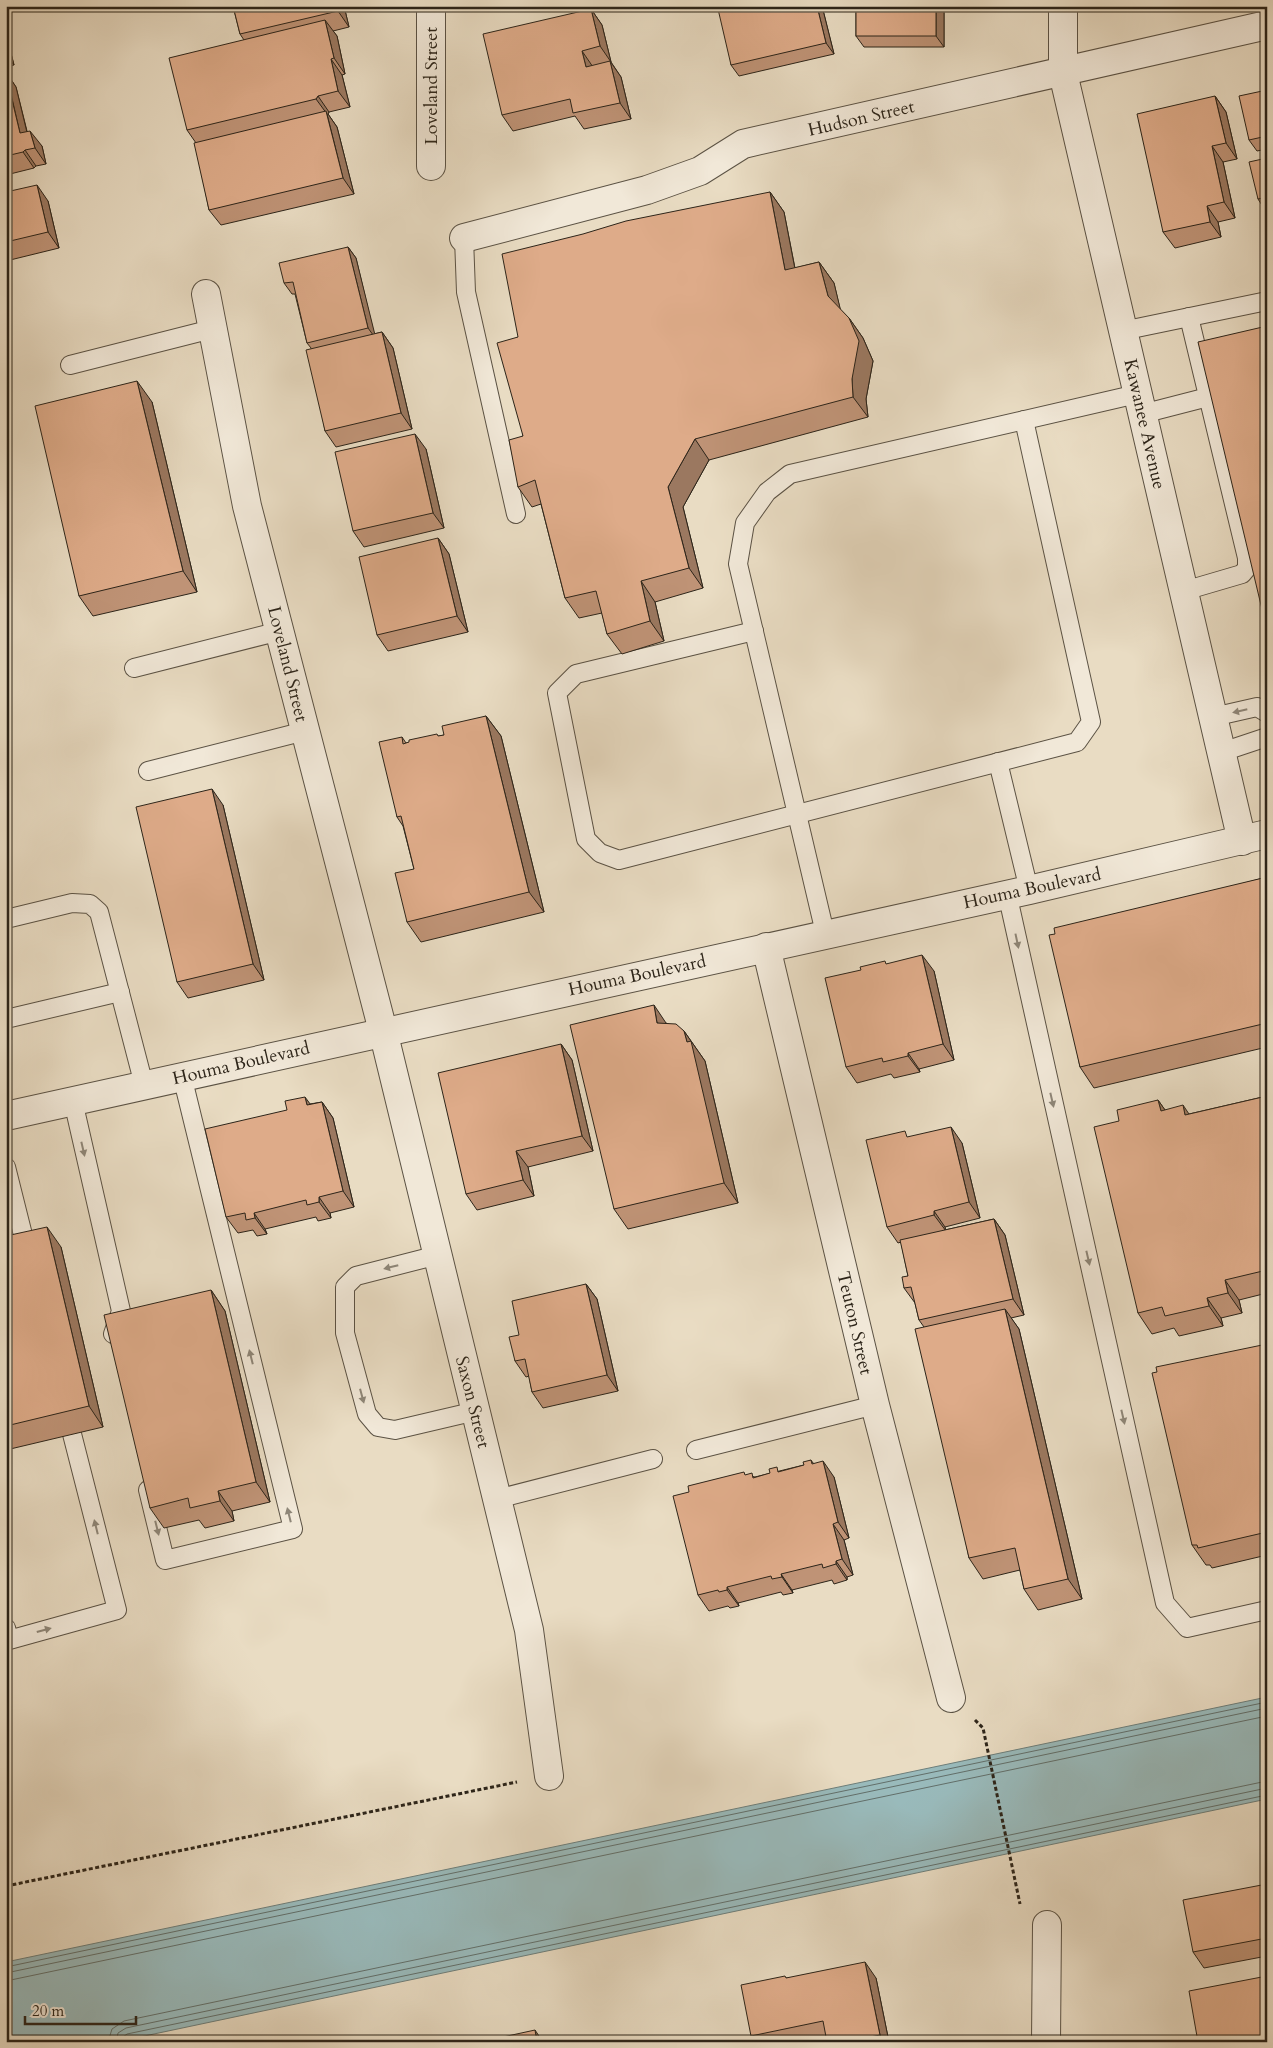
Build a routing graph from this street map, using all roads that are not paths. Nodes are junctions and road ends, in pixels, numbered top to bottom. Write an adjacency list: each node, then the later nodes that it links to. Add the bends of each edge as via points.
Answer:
1 (431, 6): 5 (street, Loveland Street)
2 (1063, 6): 4 (street, Kawanee Avenue)
3 (1267, 26): 4 (street, Hudson Street)
4 (1063, 73): 6 (street, Hudson Street, via 743,144 700,171 647,190); 11 (street, Kawanee Avenue)
5 (431, 166)
6 (464, 238): 16 (lane, via 466,292)
7 (206, 294): 10 (street, Loveland Street)
8 (1267, 301): 9 (lane)
9 (1189, 317): 11 (lane); 13 (lane)
10 (212, 329): 12 (lane); 19 (street, Loveland Street, via 247,506)
11 (1122, 330): 14 (street, Kawanee Avenue)
12 (70, 365)
13 (1208, 397): 14 (lane); 17 (lane, via 1247,568 1242,574)
14 (1140, 404): 15 (lane); 17 (street, Kawanee Avenue)
15 (1024, 420): 18 (lane, via 790,474 767,492 745,524 738,564); 26 (lane, via 1091,722 1078,742)
16 (516, 514)
17 (1184, 591): 22 (street, Kawanee Avenue)
18 (754, 631): 28 (lane); 28 (lane, via 576,674 557,693 586,839 600,853 619,860)
19 (280, 632): 20 (lane); 23 (street, Loveland Street)
20 (134, 668)
21 (1267, 712): 22 (lane, one-way to 22, via 1257,707)
22 (1213, 717): 25 (street, Kawanee Avenue)
23 (305, 731): 27 (lane); 36 (street, Loveland Street)
24 (1267, 738): 25 (lane)
25 (1222, 752): 29 (street, Kawanee Avenue)
26 (998, 762): 28 (lane); 30 (lane)
27 (148, 771)
28 (798, 815): 32 (lane)
29 (1254, 837): 30 (street, Houma Boulevard)
30 (1018, 891): 32 (street, Houma Boulevard); 53 (lane, one-way to 53, via 1165,1602 1187,1628)
31 (6, 919): 34 (lane, via 72,903 90,904 99,912)
32 (825, 933): 33 (street, Houma Boulevard)
33 (766, 947): 36 (street, Houma Boulevard); 46 (street, Teuton Street)
34 (120, 992): 35 (lane); 38 (lane)
35 (6, 1019)
36 (383, 1031): 37 (street, Houma Boulevard); 44 (street, Saxon Street)
37 (182, 1076): 38 (street, Houma Boulevard); 51 (lane, one-way to 37, via 165,1560 293,1529)
38 (144, 1085): 39 (street, Houma Boulevard)
39 (73, 1101): 40 (street, Houma Boulevard); 45 (lane, one-way to 45, via 120,1311 112,1340)
40 (6, 1116)
41 (6, 1167): 42 (lane)
42 (15, 1239): 43 (lane)
43 (28, 1255)
44 (438, 1256): 47 (street, Saxon Street); 47 (lane, one-way to 47, via 356,1276 345,1287 345,1333 367,1414 378,1427 395,1430)
45 (114, 1350)
46 (875, 1405): 49 (lane); 55 (street, Teuton Street)
47 (476, 1411): 52 (street, Saxon Street)
48 (72, 1434): 54 (lane, one-way to 48, via 118,1610)
49 (696, 1450)
50 (653, 1459): 52 (lane)
51 (144, 1474)
52 (497, 1499): 56 (street, Saxon Street, via 529,1630)
53 (1267, 1610)
54 (7, 1636)
55 (951, 1698)
56 (549, 1776)
57 (1047, 1924): 58 (street)
58 (1046, 2042)

